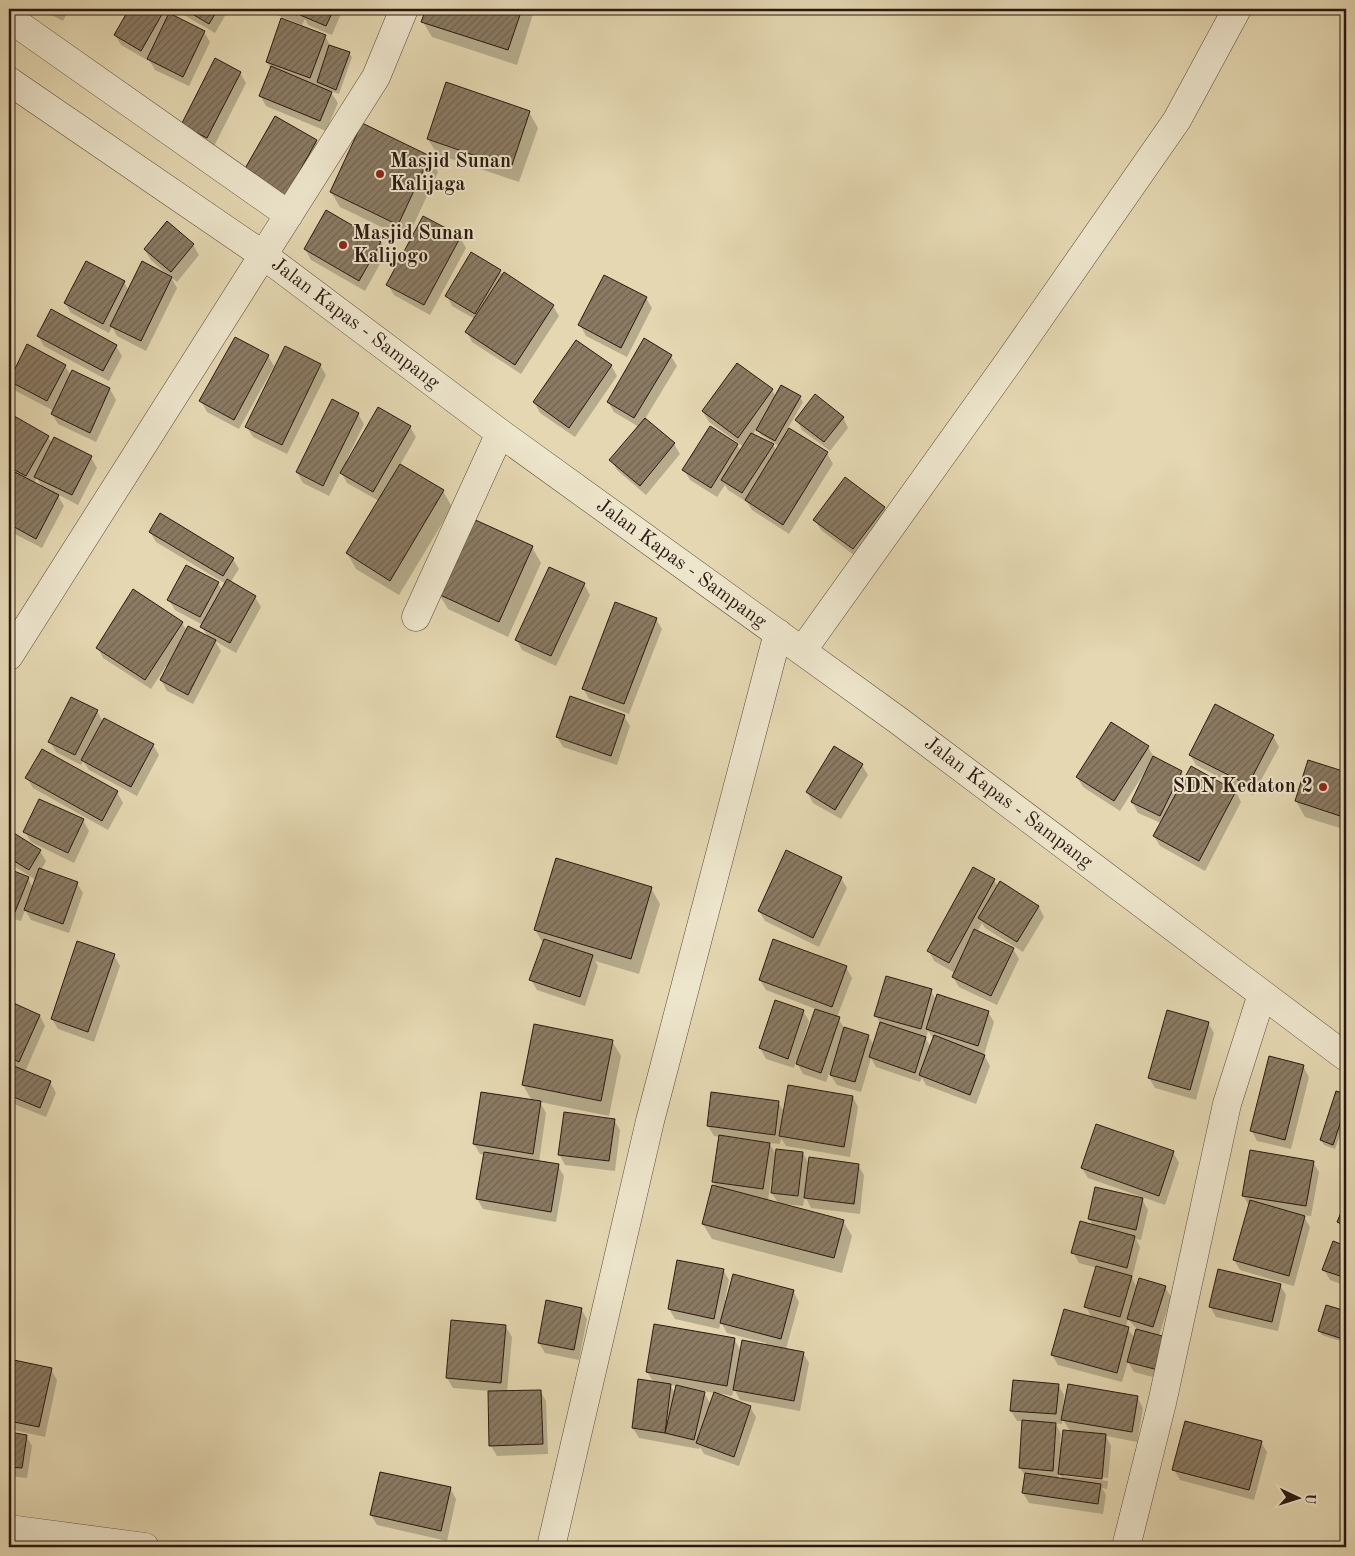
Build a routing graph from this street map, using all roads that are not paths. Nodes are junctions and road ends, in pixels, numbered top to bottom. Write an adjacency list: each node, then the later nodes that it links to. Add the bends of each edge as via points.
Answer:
1 (404, 9): 5 (street, via 376,77)
2 (1237, 9): 10 (street, via 1177,120)
3 (9, 18): 5 (street)
4 (9, 81): 6 (street, Jalan Kapas - Sampang)
5 (288, 215): 6 (street)
6 (263, 255): 7 (street, Jalan Kapas - Sampang); 11 (street)
7 (500, 433): 8 (street); 9 (street, Jalan Kapas - Sampang)
8 (416, 617)
9 (778, 633): 10 (street, Jalan Kapas - Sampang); 16 (street, via 650,1121)
10 (802, 651): 12 (street, Jalan Kapas - Sampang)
11 (9, 656)
12 (1262, 994): 13 (street, Jalan Kapas - Sampang); 17 (street, via 1228,1104 1162,1403)
13 (1346, 1057)
14 (9, 1529): 15 (street)
15 (145, 1547)
16 (551, 1547)
17 (1126, 1547)

